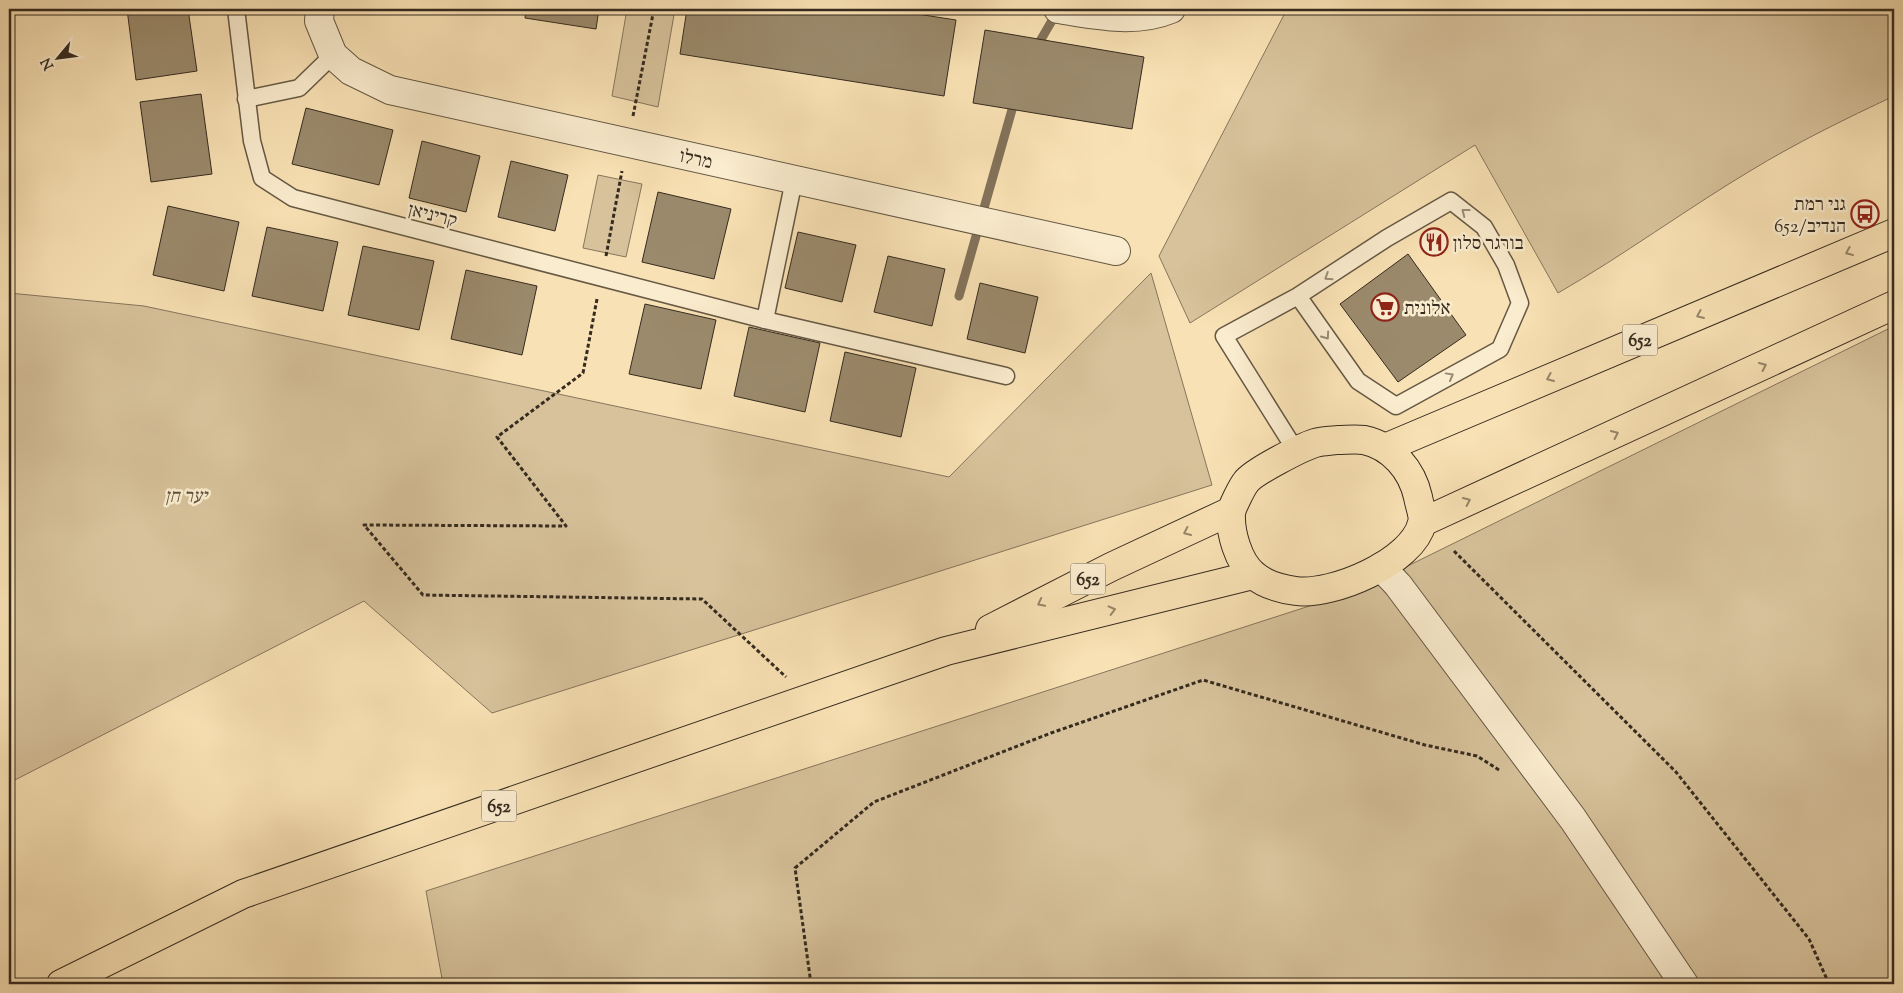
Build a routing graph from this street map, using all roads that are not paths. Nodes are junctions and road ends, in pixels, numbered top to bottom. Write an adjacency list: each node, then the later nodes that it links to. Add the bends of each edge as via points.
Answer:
1 (236, 9): 6 (lane, קריניאן)
2 (320, 9): 5 (street, מרלו, via 319,20)
3 (1058, 9): 4 (street, via 1107,17 1155,15)
4 (1171, 9)
5 (333, 55): 6 (lane, via 299,88); 7 (street, מרלו, via 351,71 390,90)
6 (246, 99): 12 (lane, קריניאן, via 262,178 293,198)
7 (794, 180): 9 (street, מרלו); 12 (lane)
8 (1894, 233): 14 (main road, 652, one-way to 14)
9 (1116, 251)
10 (1298, 296): 10 (lane, one-way to 10, via 1358,381 1396,406 1500,349 1520,303 1506,264 1484,227 1451,201); 15 (lane, via 1224,336)
11 (1894, 306): 17 (main road, one-way to 11)
12 (765, 320): 13 (lane, קריניאן)
13 (1006, 376)
14 (1386, 448): 15 (main road, via 1364,440 1337,440 1316,442); 17 (main road, via 1406,468 1416,487)
15 (1296, 451): 16 (main road, via 1246,481)
16 (1231, 511): 19 (main road, via 1235,549); 20 (main road, 652, one-way to 20, via 1111,567)
17 (1423, 522): 18 (main road, via 1414,541)
18 (1381, 568): 19 (main road, via 1335,587 1298,591 1273,586); 22 (street, via 1398,585 1573,819)
19 (1253, 575): 20 (main road, 652, one-way to 19)
20 (946, 651): 21 (main road, 652, via 243,894)
21 (61, 984)
22 (1684, 984)

